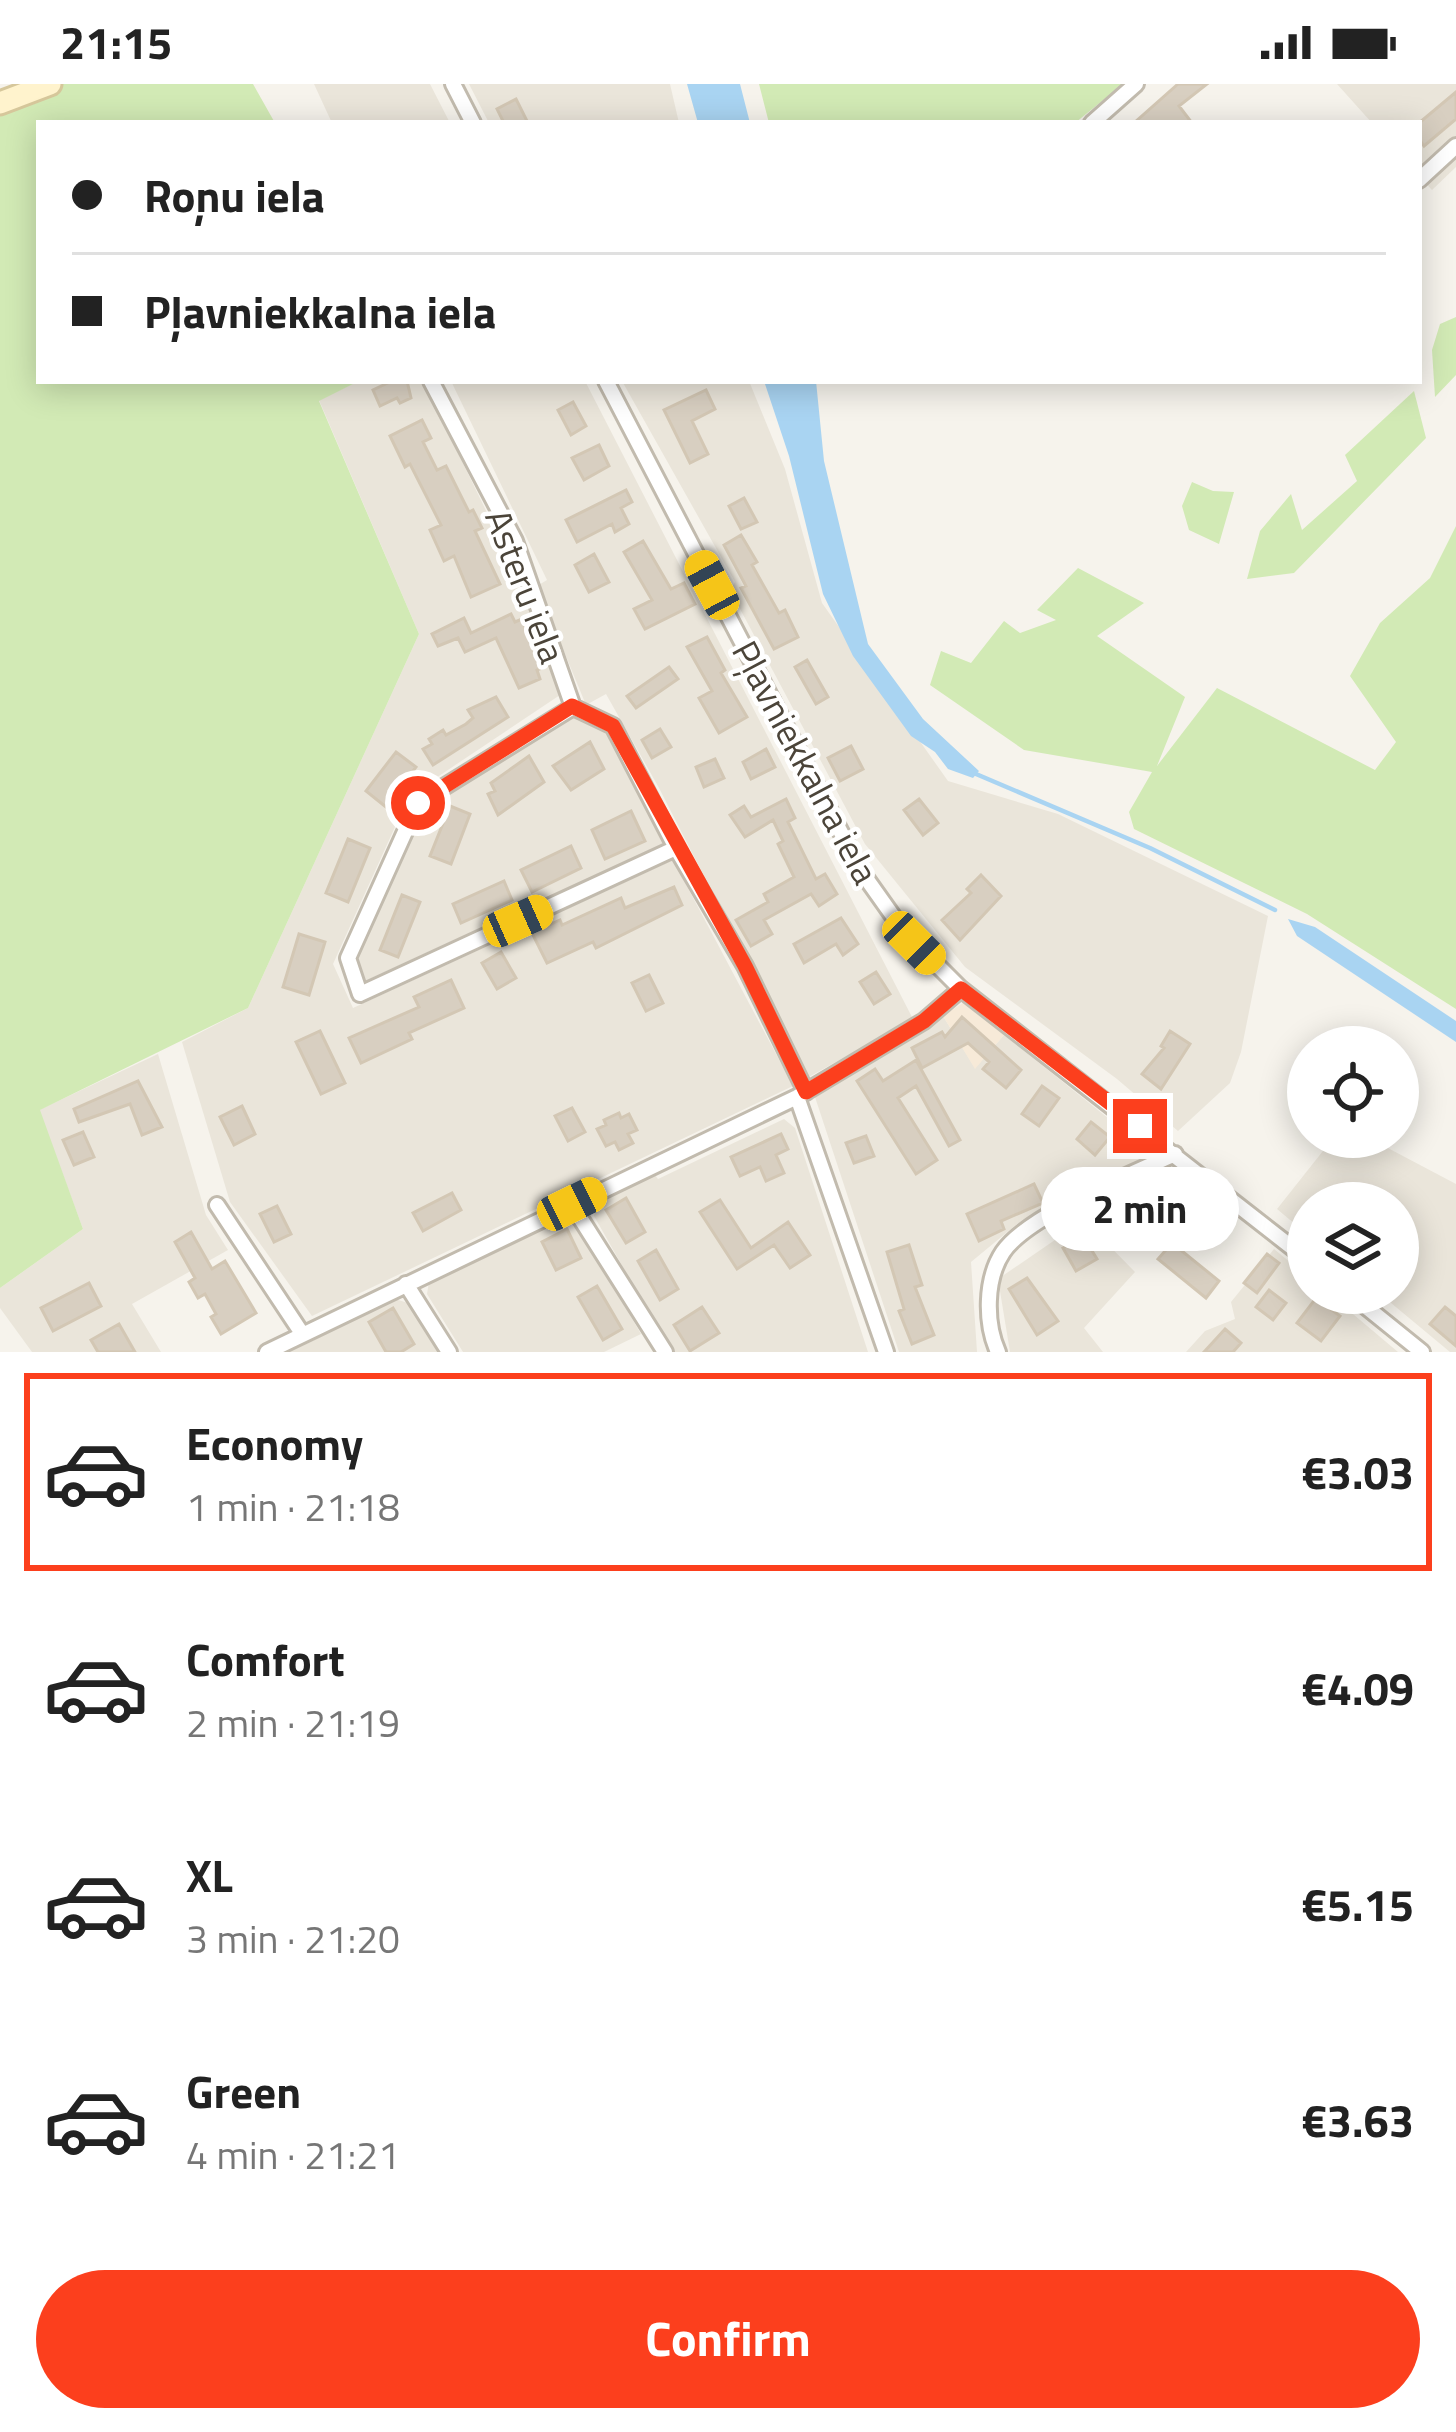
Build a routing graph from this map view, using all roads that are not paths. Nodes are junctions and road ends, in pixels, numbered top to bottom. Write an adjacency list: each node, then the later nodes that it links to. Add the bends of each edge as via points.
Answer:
1 (50, 84): 4 (main road)
2 (453, 84): 5 (street)
3 (1136, 84): 6 (street)
4 (0, 103)
5 (471, 120)
6 (1095, 120)
7 (1456, 146): 8 (street)
8 (1422, 177)
9 (433, 384): 11 (street, Asteru iela, via 515,541)
10 (609, 384): 13 (street, Pļavniekkalna iela, via 861,871 905,933)
11 (572, 706): 12 (street, Asteru iela, via 613,726); 12 (street, via 418,803 348,958 360,994)
12 (676, 848): 14 (street, Asteru iela, via 745,966)
13 (961, 989): 14 (street, via 924,1021); 15 (street, Pļavniekkalna iela)
14 (801, 1095): 16 (street); 25 (street, Asteru iela)
15 (1175, 1154): 18 (street, Pļavniekkalna iela); 26 (street, via 1054,1213 1002,1253 989,1292)
16 (572, 1204): 19 (street); 24 (street)
17 (217, 1205): 21 (street)
18 (1287, 1244)
19 (406, 1284): 21 (street); 23 (street)
20 (1374, 1314): 27 (street)
21 (302, 1332): 22 (street)
22 (267, 1352)
23 (449, 1352)
24 (665, 1352)
25 (886, 1352)
26 (998, 1352)
27 (1422, 1352)

